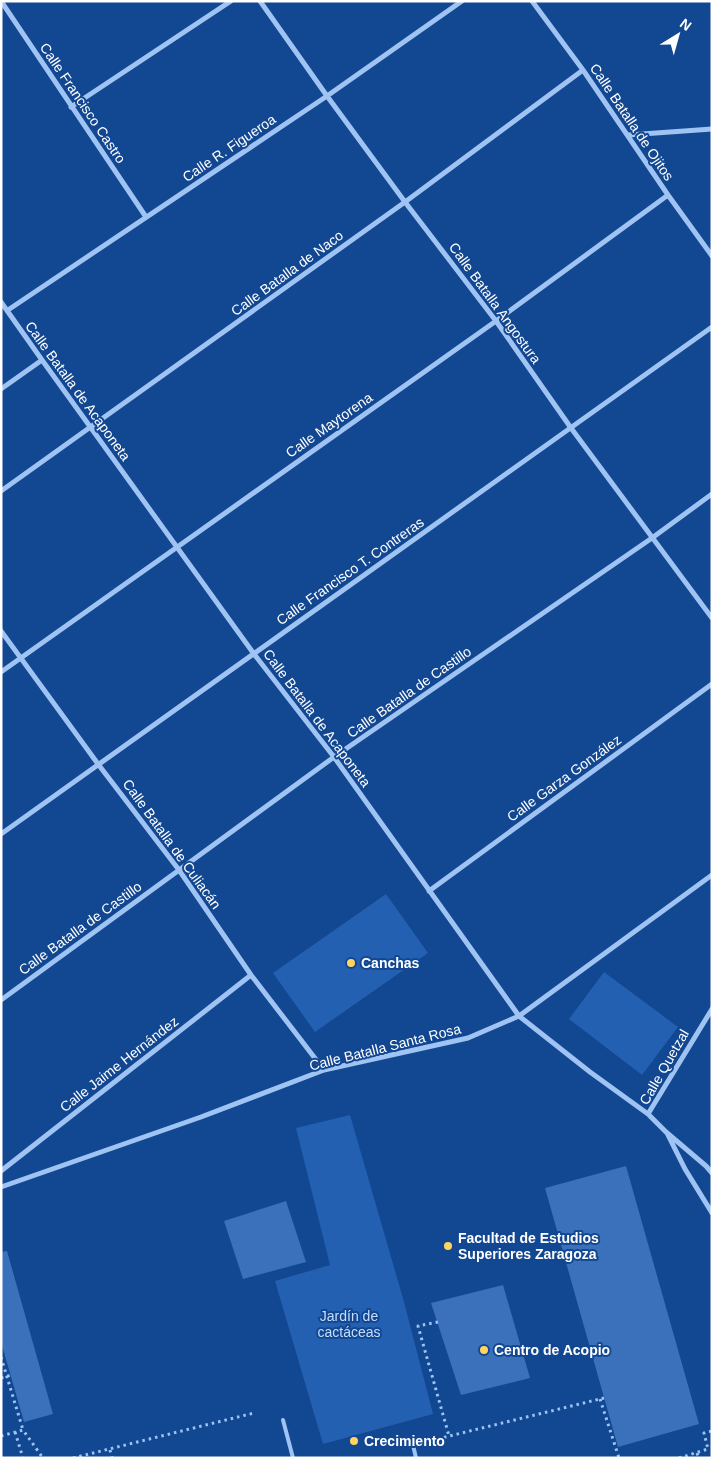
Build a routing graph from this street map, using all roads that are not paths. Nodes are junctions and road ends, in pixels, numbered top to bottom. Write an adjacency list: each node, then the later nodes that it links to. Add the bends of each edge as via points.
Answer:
1 (1, 1): 8 (street, Calle Francisco Castro)
2 (231, 1): 8 (street)
3 (260, 1): 7 (street, Calle Batalla Angostura)
4 (462, 1): 7 (street, Calle R. Figueroa)
5 (532, 1): 6 (street, Calle Batalla de Ojitos)
6 (583, 70): 10 (street, Calle Batalla de Ojitos); 12 (street, Calle Batalla de Naco)
7 (327, 96): 12 (street, Calle Batalla Angostura); 13 (street, Calle R. Figueroa)
8 (71, 107): 13 (street, Calle Francisco Castro)
9 (712, 129): 10 (street)
10 (628, 136): 11 (street, Calle Batalla de Ojitos)
11 (668, 195): 14 (street, Calle Batalla de Ojitos); 17 (street, Calle Maytorena)
12 (405, 202): 17 (street, Calle Batalla Angostura); 21 (street, Calle Batalla de Naco)
13 (146, 217): 16 (street, Calle R. Figueroa)
14 (712, 256)
15 (1, 302): 16 (street, Calle Batalla de Acaponeta)
16 (8, 310): 19 (street, Calle Batalla de Acaponeta)
17 (496, 321): 22 (street, Calle Batalla Angostura); 26 (street, Calle Maytorena)
18 (712, 327): 22 (street, Calle Francisco T. Contreras)
19 (42, 360): 20 (street); 21 (street, Calle Batalla de Acaponeta)
20 (1, 389)
21 (90, 427): 23 (street, Calle Batalla de Naco); 26 (street, Calle Batalla de Acaponeta)
22 (571, 428): 25 (street, Calle Batalla Angostura); 29 (street, Calle Francisco T. Contreras)
23 (1, 491)
24 (712, 494): 25 (street, Calle Batalla de Castillo)
25 (652, 538): 27 (street, Calle Batalla Angostura); 33 (street, Calle Batalla de Castillo)
26 (177, 546): 29 (street, Calle Batalla de Acaponeta); 30 (street, Calle Maytorena)
27 (712, 618)
28 (1, 631): 30 (street, Calle Batalla de Culiacán)
29 (254, 654): 33 (street, Calle Batalla de Acaponeta); 34 (street, Calle Francisco T. Contreras)
30 (20, 658): 31 (street, Calle Maytorena); 34 (street, Calle Batalla de Culiacán)
31 (1, 672)
32 (712, 684): 38 (street, Calle Garza González)
33 (334, 757): 36 (street, Calle Batalla de Castillo); 38 (street, Calle Batalla de Acaponeta)
34 (98, 764): 35 (street, Calle Francisco T. Contreras); 36 (street, Calle Batalla de Culiacán)
35 (1, 834)
36 (179, 870): 39 (street, Calle Batalla de Culiacán); 40 (street, Calle Batalla de Castillo)
37 (712, 875): 42 (street, Calle Batalla Santa Rosa)
38 (428, 891): 42 (street, Calle Batalla de Acaponeta)
39 (251, 975): 43 (street, Calle Batalla de Culiacán); 46 (street, Calle Jaime Hernández)
40 (1, 1000)
41 (712, 1009): 44 (street, Calle Quetzal)
42 (519, 1016): 43 (street, Calle Batalla Santa Rosa, via 468,1038); 44 (street, Calle Batalla de Acaponeta)
43 (324, 1070): 48 (street, Calle Batalla Santa Rosa)
44 (648, 1114): 45 (street, Calle Quetzal)
45 (666, 1132): 47 (street, Calle Quetzal); 49 (street)
46 (1, 1171)
47 (712, 1173)
48 (1, 1187)
49 (712, 1213)
50 (283, 1420): 52 (lane)
51 (413, 1445): 53 (lane)
52 (293, 1458)
53 (416, 1458)

